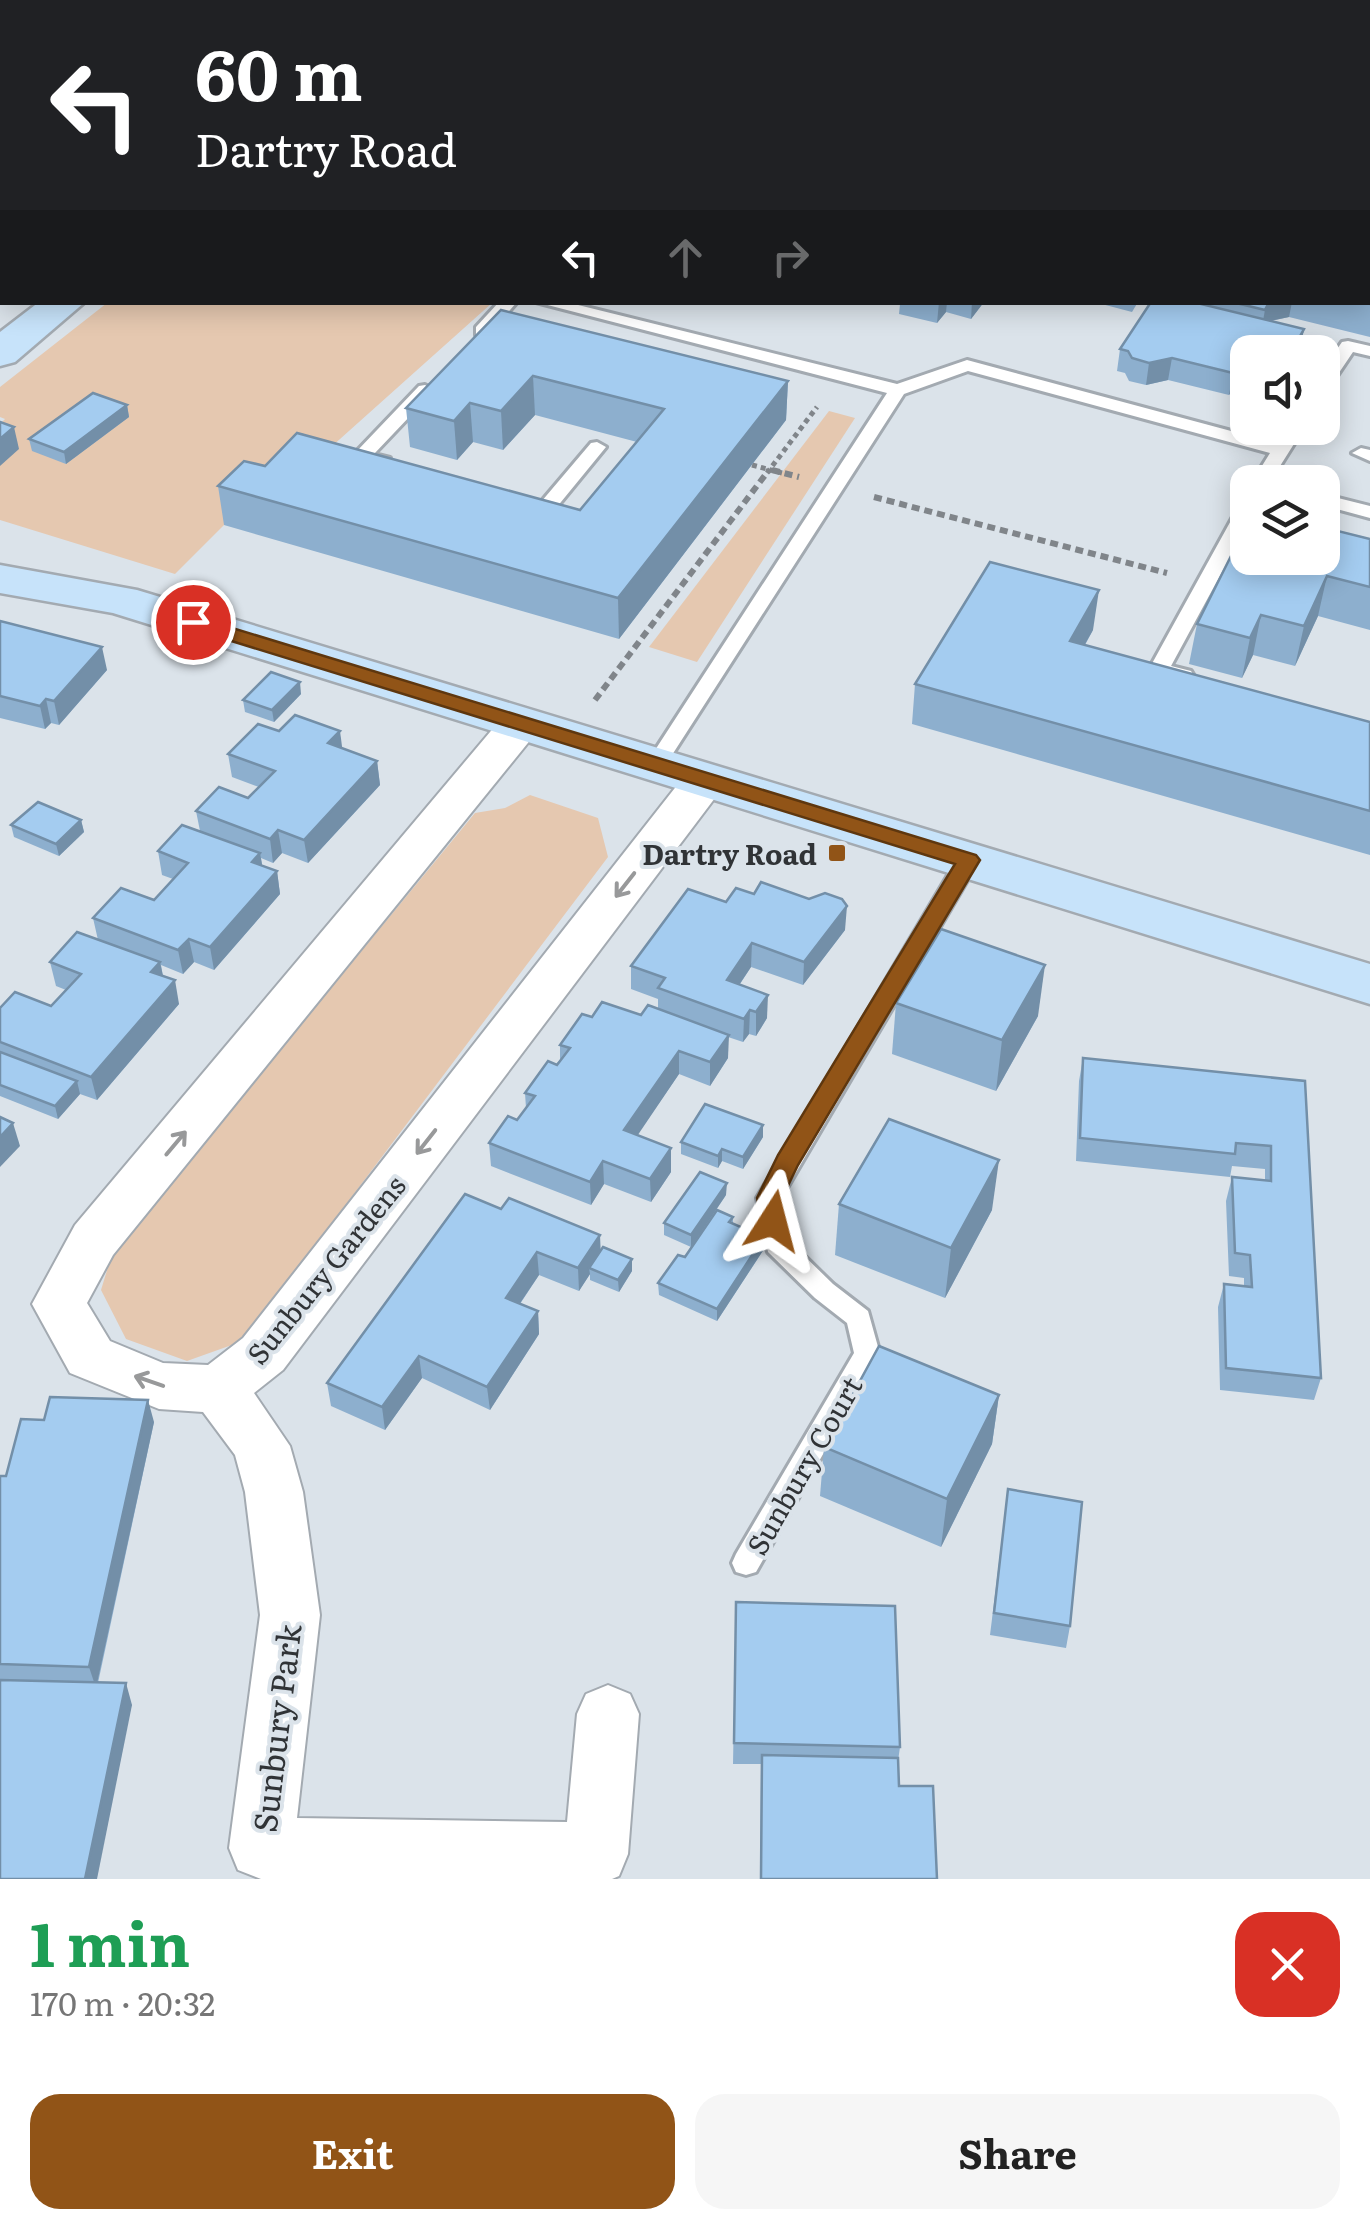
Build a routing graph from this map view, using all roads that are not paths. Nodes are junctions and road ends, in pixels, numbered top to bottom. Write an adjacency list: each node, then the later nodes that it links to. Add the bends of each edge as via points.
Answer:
1 (61, 305): 6 (main road)
2 (506, 305): 4 (lane)
3 (556, 305): 9 (lane)
4 (469, 344)
5 (1370, 351): 7 (lane, via 1348,346)
6 (0, 353)
7 (1340, 358)
8 (442, 372): 14 (lane, via 362,456)
9 (898, 390): 12 (lane, via 967,365); 22 (lane)
10 (1284, 445): 12 (lane)
11 (597, 447): 15 (lane, via 544,508)
12 (1281, 450): 13 (lane)
13 (1271, 465)
14 (399, 466)
15 (508, 498)
16 (1340, 504): 17 (lane)
17 (1370, 512)
18 (1230, 539): 20 (lane, via 1160,669)
19 (10, 575): 21 (main road, via 120,600)
20 (1198, 680)
21 (544, 730): 22 (main road); 26 (street, one-way to 21, via 159,1386 90,1357 59,1304 94,1240)
22 (656, 764): 23 (main road)
23 (706, 780): 24 (main road); 26 (street, Sunbury Gardens, one-way to 26, via 264,1354)
24 (968, 860): 25 (main road); 27 (lane, Sunbury Court, via 769,1198 777,1245 858,1318 867,1354)
25 (1370, 984)
26 (218, 1389): 28 (street, Sunbury Park, via 261,1446 274,1492 290,1615 261,1848 596,1854)
27 (746, 1563)
28 (608, 1714)

